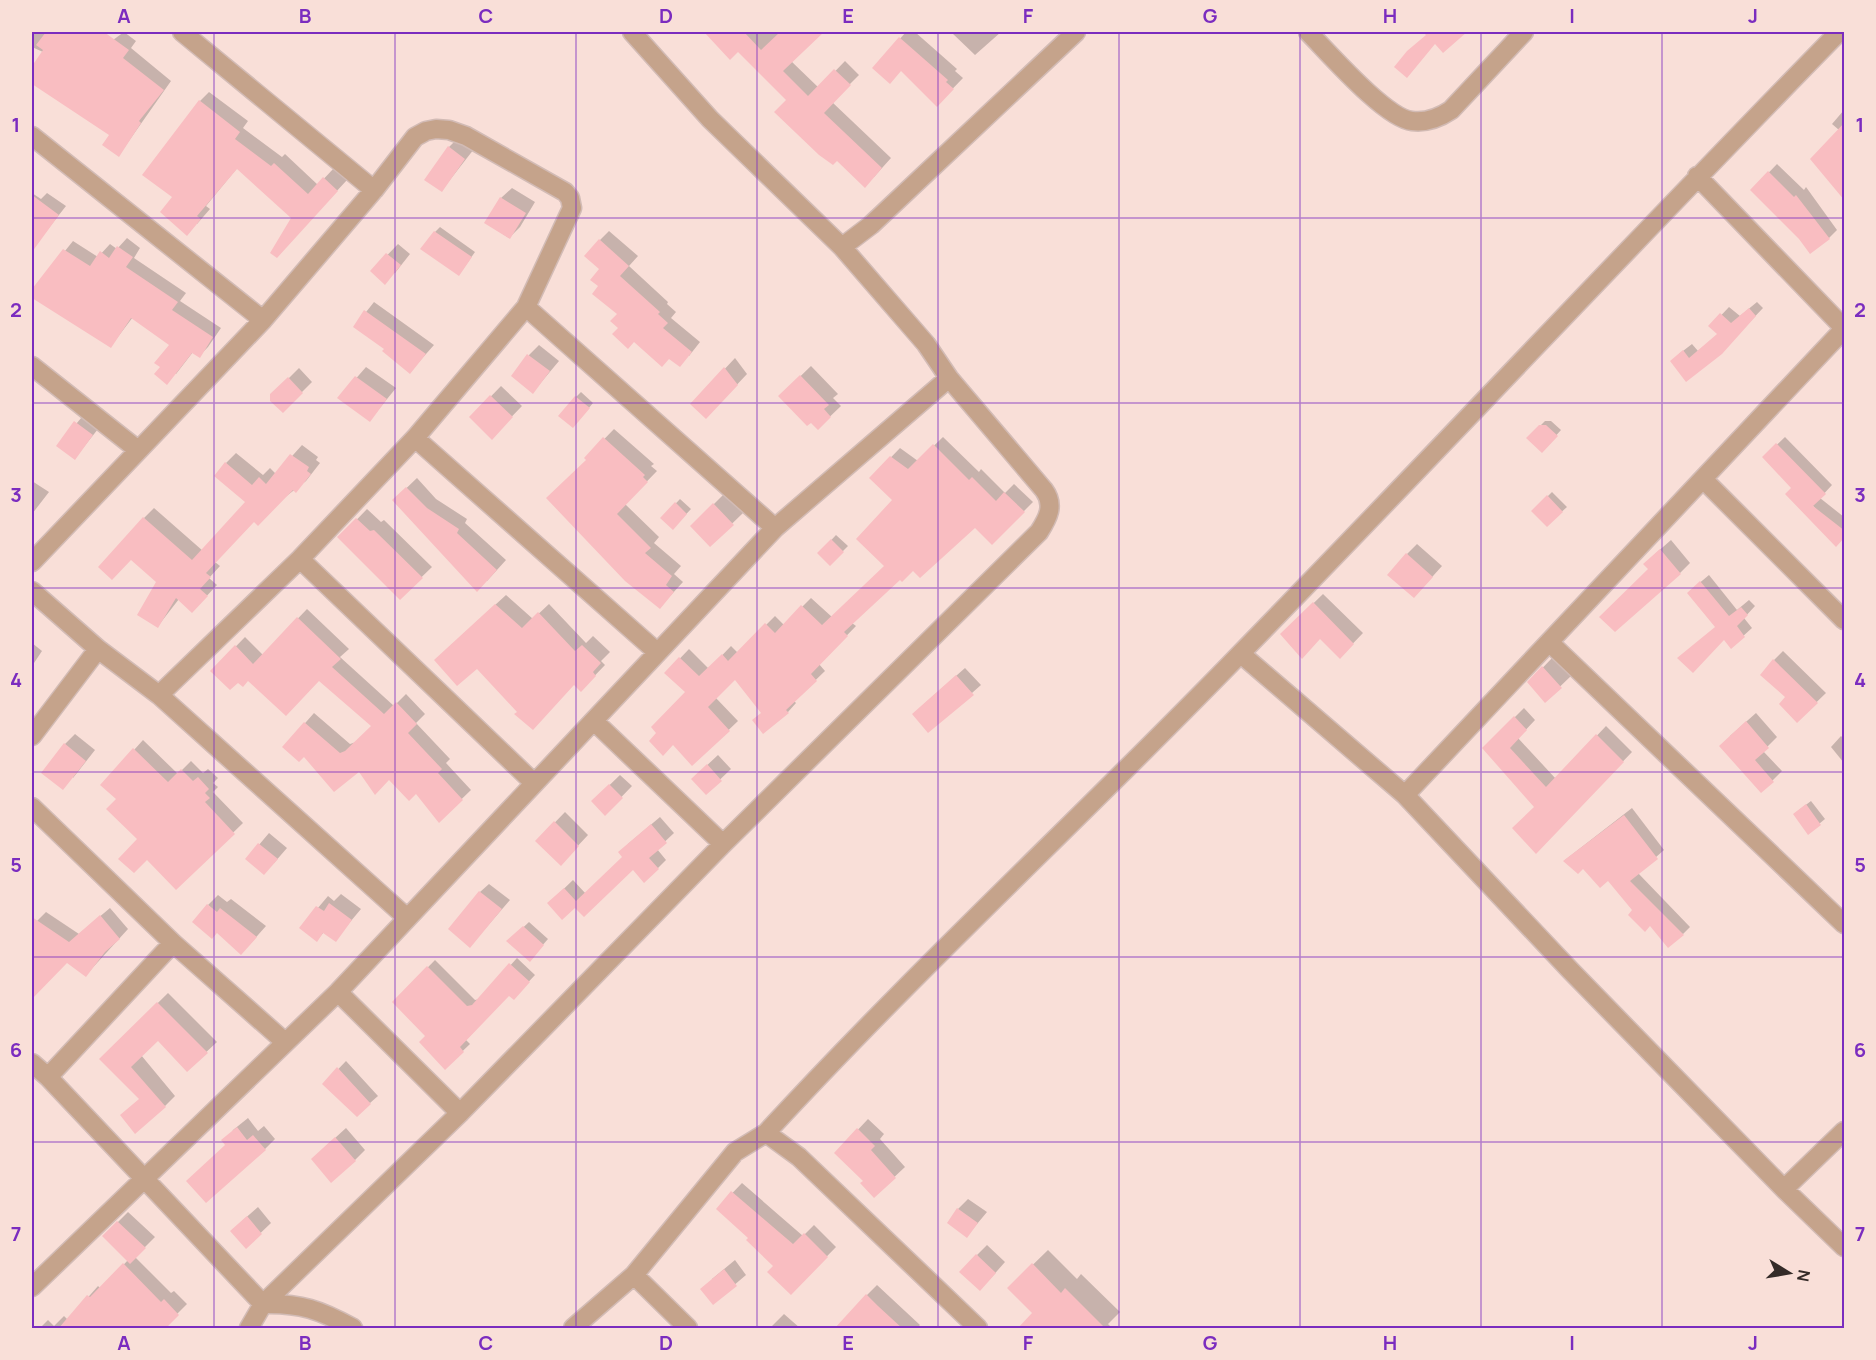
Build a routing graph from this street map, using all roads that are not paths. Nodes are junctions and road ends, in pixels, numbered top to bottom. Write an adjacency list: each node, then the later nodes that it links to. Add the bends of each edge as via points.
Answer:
1 (182, 32): 9 (street)
2 (632, 32): 10 (street, via 710,119)
3 (1076, 32): 10 (street, via 871,225)
4 (1308, 32): 5 (street, via 1373,97 1410,121 1438,118 1451,110)
5 (1524, 32)
6 (1839, 32): 8 (street)
7 (32, 136): 12 (street)
8 (1697, 176): 13 (street); 27 (street)
9 (374, 190): 11 (street, via 415,137 436,129 466,136 565,192 572,208); 12 (street)
10 (842, 247): 15 (street, via 926,344)
11 (526, 307): 16 (street); 19 (street)
12 (263, 320): 17 (street)
13 (1845, 329): 18 (street)
14 (32, 366): 17 (street)
15 (949, 378): 19 (street); 34 (street, via 1050,498 1047,520)
16 (415, 438): 20 (street); 26 (street)
17 (138, 450): 21 (street)
18 (1703, 479): 23 (street); 24 (street)
19 (775, 528): 26 (street)
20 (300, 559): 28 (street); 31 (street)
21 (32, 562)
22 (32, 591): 25 (street)
23 (1845, 620)
24 (1549, 642): 32 (street); 36 (street)
25 (98, 649): 28 (street); 30 (street)
26 (657, 652): 29 (street)
27 (1241, 654): 32 (street); 44 (street, via 853,1038)
28 (159, 694): 35 (street)
29 (595, 722): 31 (street); 34 (street)
30 (32, 736)
31 (533, 782): 35 (street)
32 (1405, 795): 46 (street)
33 (32, 807): 37 (street)
34 (723, 844): 42 (street)
35 (406, 916): 38 (street)
36 (1845, 924)
37 (173, 943): 39 (street); 41 (street)
38 (338, 992): 39 (street); 42 (street)
39 (285, 1042): 45 (street)
40 (32, 1063): 41 (street)
41 (48, 1077): 45 (street)
42 (460, 1113): 50 (street)
43 (1845, 1131): 46 (street)
44 (766, 1133): 48 (street, via 735,1152); 55 (street, via 799,1157)
45 (144, 1177): 49 (street); 50 (street)
46 (1784, 1189): 47 (street)
47 (1845, 1246)
48 (634, 1275): 53 (street); 54 (street)
49 (32, 1287)
50 (263, 1304): 51 (street); 52 (street, via 300,1304)
51 (249, 1329)
52 (353, 1329)
53 (573, 1329)
54 (688, 1329)
55 (978, 1329)

